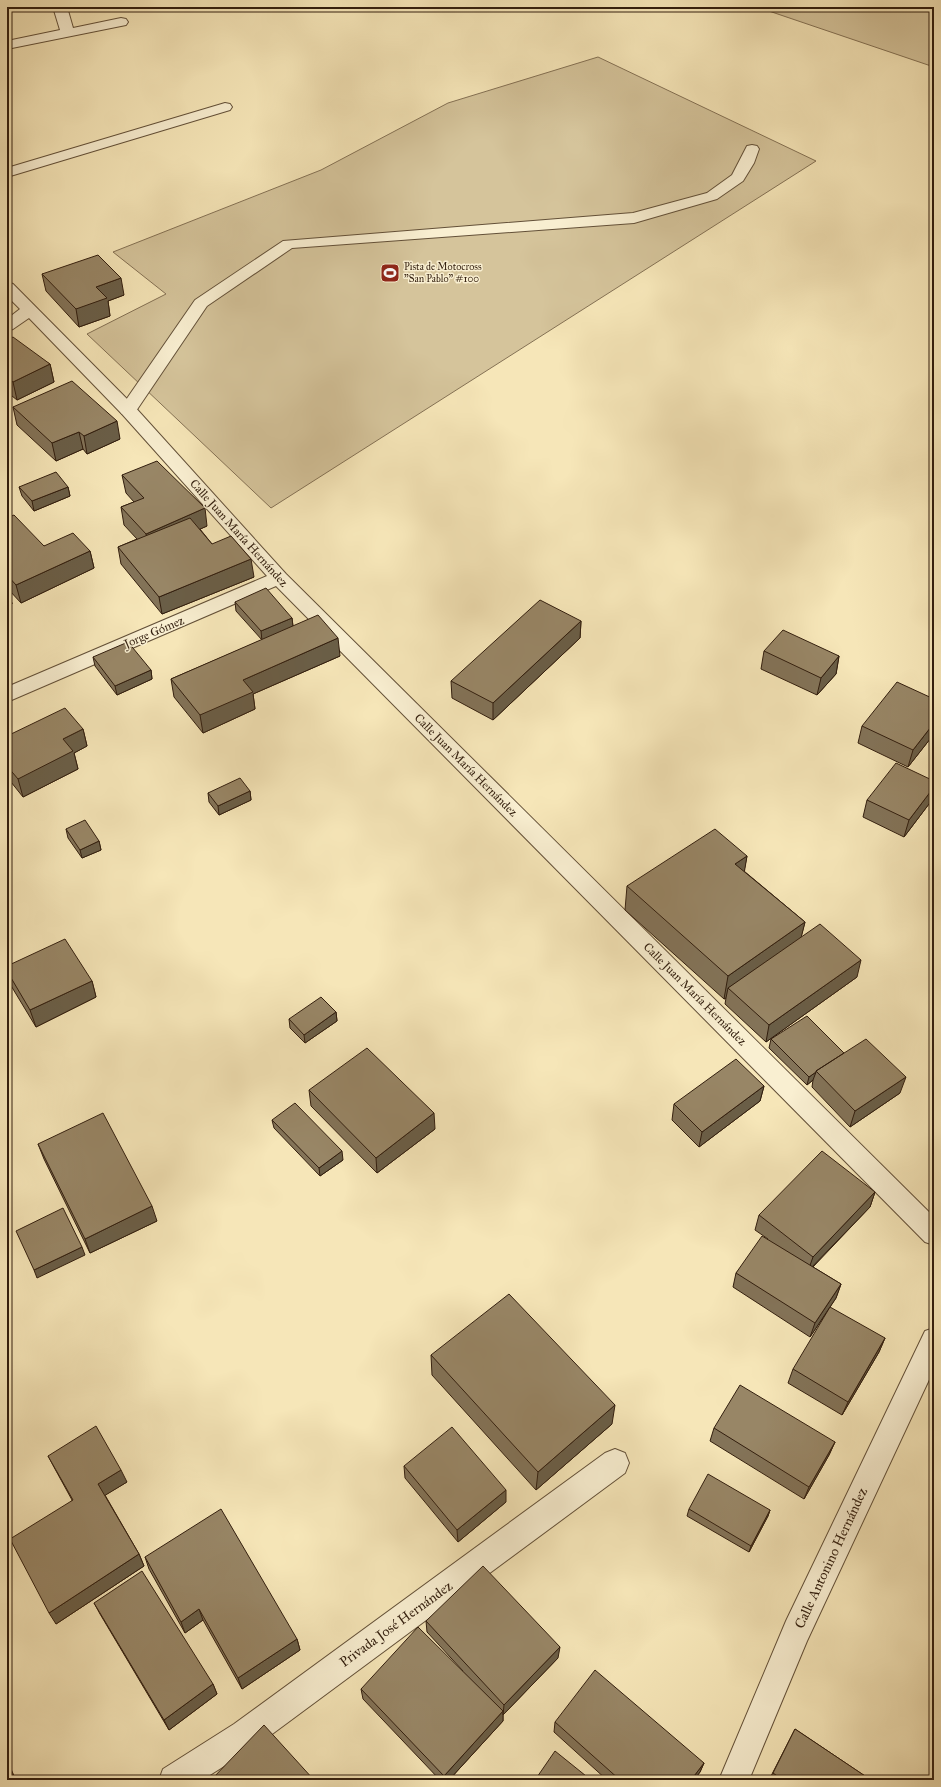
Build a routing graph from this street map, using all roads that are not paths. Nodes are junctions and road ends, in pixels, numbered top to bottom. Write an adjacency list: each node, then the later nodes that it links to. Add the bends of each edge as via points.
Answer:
1 (60, 7): 3 (street)
2 (120, 22): 3 (street)
3 (68, 33): 4 (street)
4 (7, 45)
5 (225, 107): 7 (street)
6 (752, 149): 11 (street, via 738,178 712,196 634,218 288,244 201,303)
7 (7, 173)
8 (7, 287): 9 (street, Calle Juan María Hernández)
9 (30, 310): 10 (street); 11 (street, Calle Juan María Hernández)
10 (7, 326)
11 (128, 410): 12 (street, Calle Juan María Hernández)
12 (279, 578): 13 (street, Jorge Gómez); 14 (street, Calle Juan María Hernández)
13 (7, 695)
14 (934, 1234)
15 (934, 1340): 18 (street, Calle Antonino Hernández, via 796,1631)
16 (615, 1463): 17 (street, Privada José Hernández, via 245,1735)
17 (174, 1780)
18 (734, 1780)

